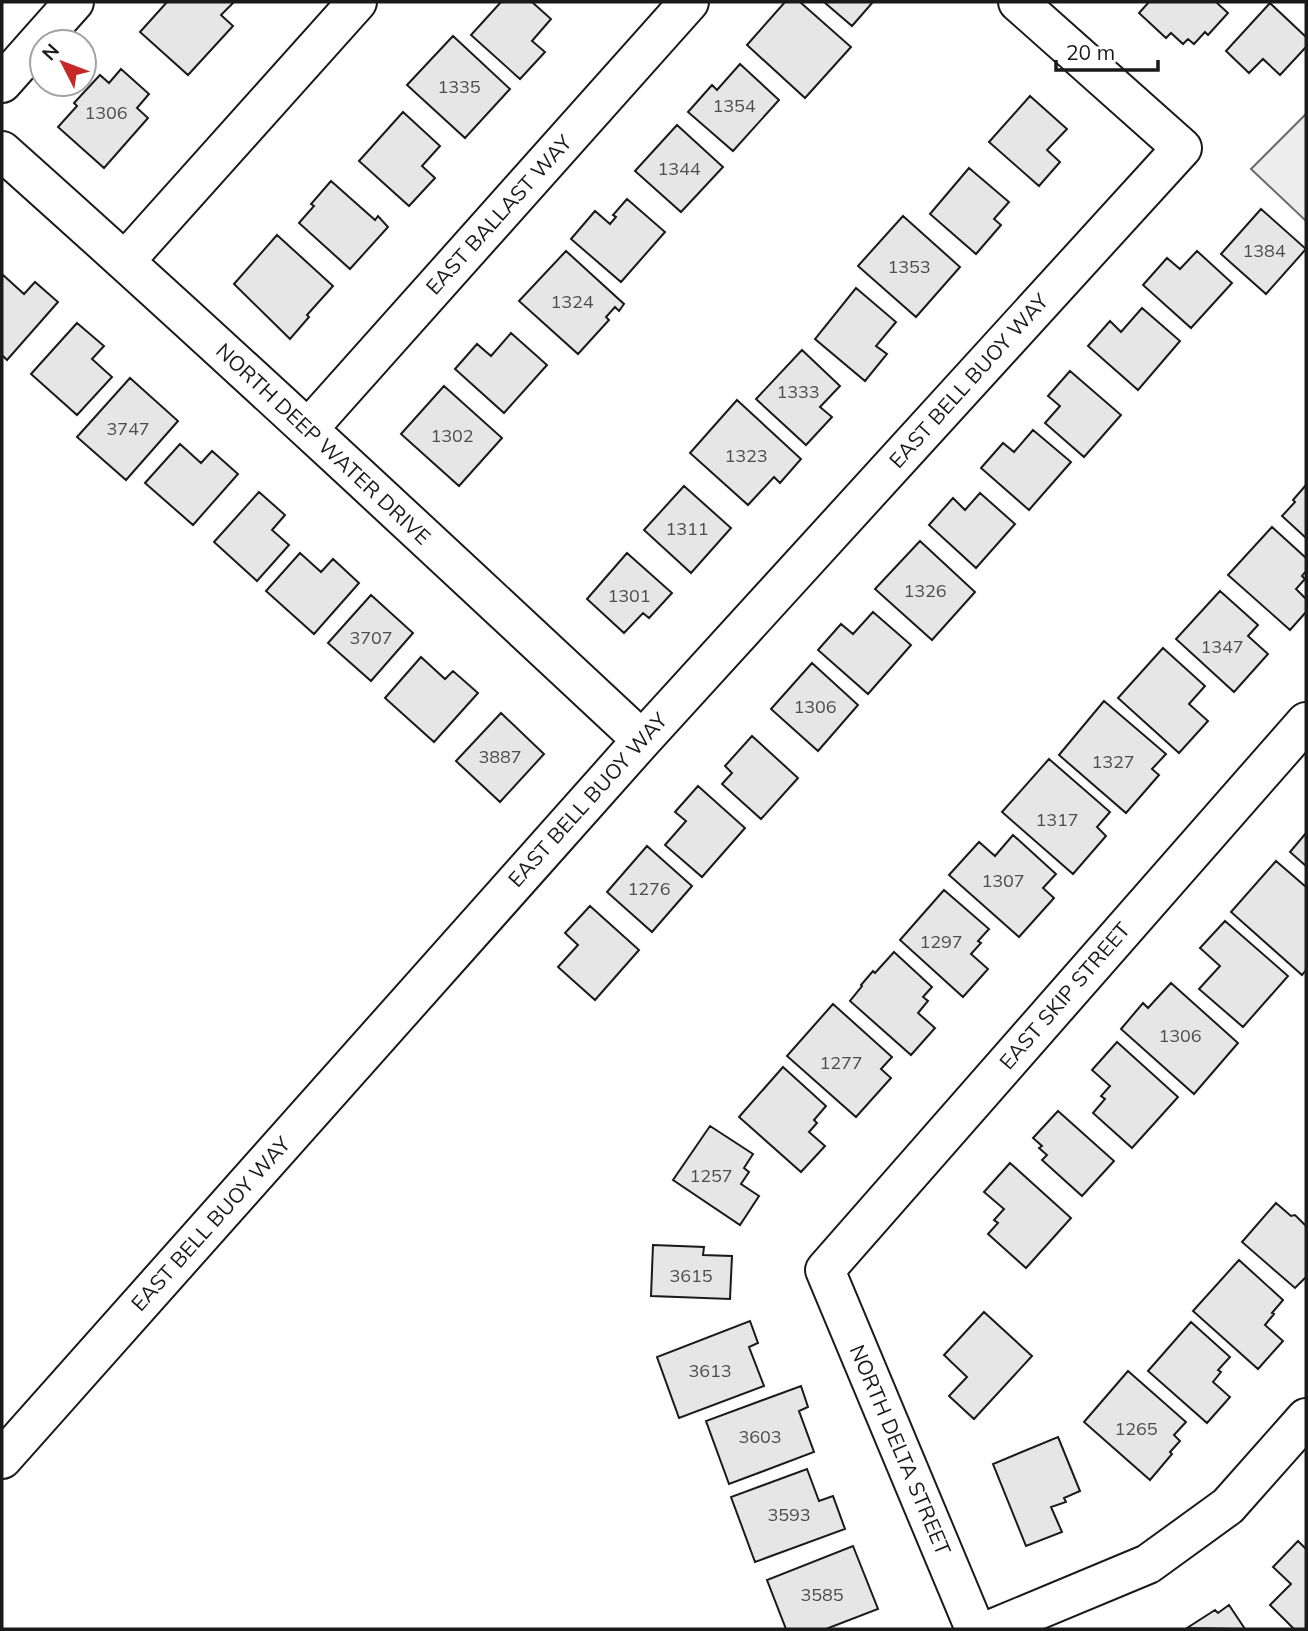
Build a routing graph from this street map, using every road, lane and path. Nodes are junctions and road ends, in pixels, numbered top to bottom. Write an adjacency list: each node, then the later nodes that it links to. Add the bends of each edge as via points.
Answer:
1 (74, 2): 5 (street)
2 (357, 2): 7 (street)
3 (689, 2): 8 (street, EAST BALLAST WAY)
4 (1018, 2): 10 (street, EAST BELL BUOY WAY, via 1182,148)
5 (2, 83)
6 (2, 151): 7 (street, NORTH DEEP WATER DRIVE)
7 (125, 261): 8 (street, NORTH DEEP WATER DRIVE)
8 (308, 429): 10 (street, NORTH DEEP WATER DRIVE)
9 (1306, 722): 11 (street, EAST SKIP STREET)
10 (642, 740): 13 (street, EAST BELL BUOY WAY)
11 (825, 1270): 14 (street, NORTH DELTA STREET)
12 (1306, 1418): 15 (street, via 1228,1506 1148,1564)
13 (2, 1460)
14 (975, 1629)
15 (992, 1629)

